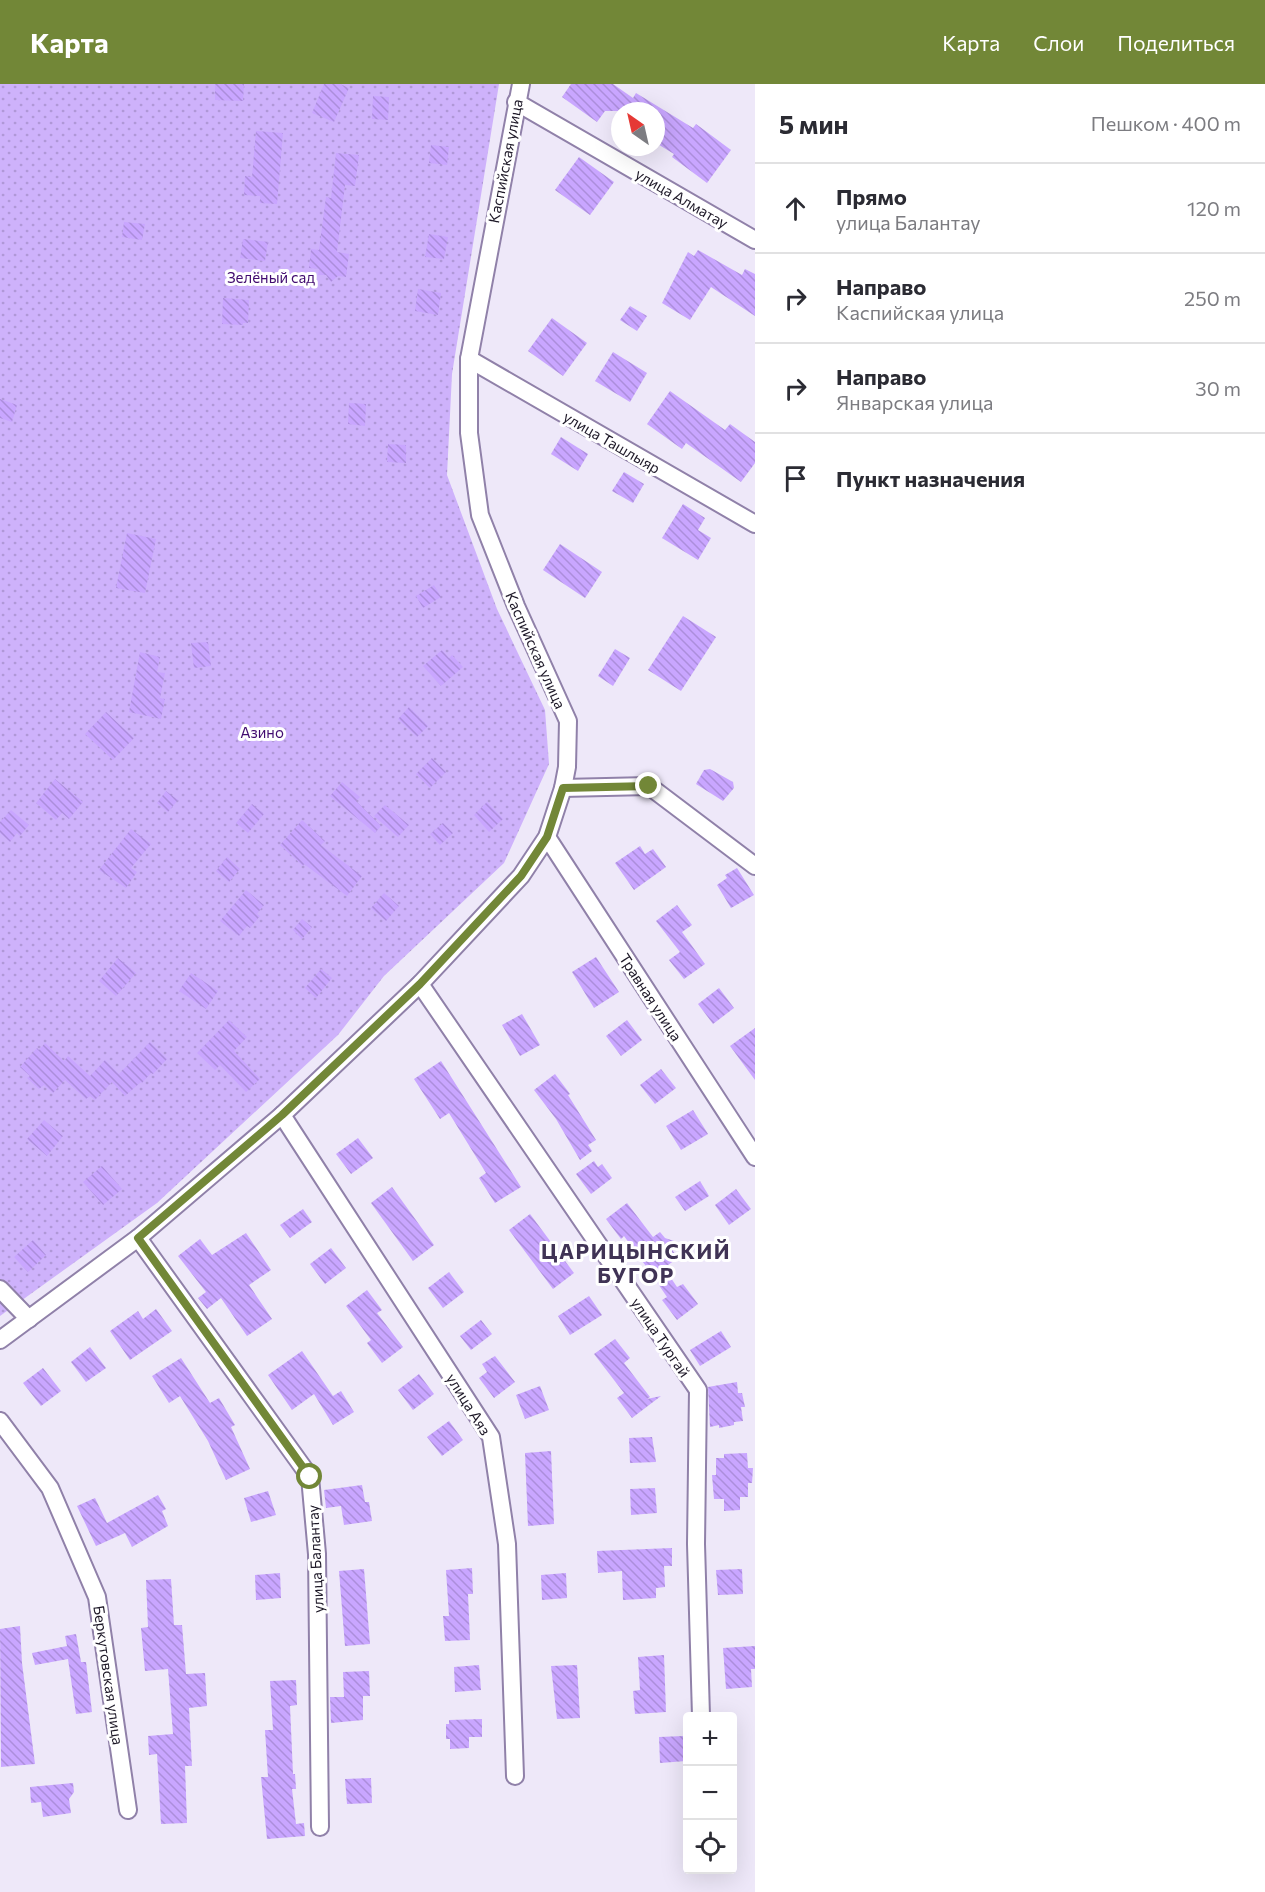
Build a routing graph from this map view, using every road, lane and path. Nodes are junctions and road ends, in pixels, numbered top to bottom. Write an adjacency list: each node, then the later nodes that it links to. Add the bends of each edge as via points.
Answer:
1 (521, 84): 2 (street, Каспийская улица)
2 (516, 102): 3 (street, улица Алматау); 4 (street, Каспийская улица)
3 (755, 240)
4 (469, 359): 5 (street, улица Ташлыяр); 6 (street, Каспийская улица, via 470,433 480,515 568,722)
5 (755, 524)
6 (563, 788): 7 (street, Каспийская улица); 8 (street, via 649,786)
7 (547, 837): 9 (street, Каспийская улица, via 521,876); 11 (street, Травная улица)
8 (755, 866)
9 (420, 984): 10 (street, Каспийская улица); 17 (street, улица Тургай, via 698,1390 696,1544)
10 (282, 1115): 12 (street, Каспийская улица); 18 (street, улица Аяз, via 490,1437 507,1544)
11 (755, 1157)
12 (138, 1238): 14 (street, Каспийская улица); 20 (street, улица Балантау, via 310,1477 317,1554)
13 (0, 1289): 14 (street)
14 (29, 1319): 15 (street, Каспийская улица)
15 (0, 1340)
16 (0, 1421): 19 (street, Беркутовская улица, via 50,1488 97,1597)
17 (701, 1712)
18 (515, 1776)
19 (128, 1810)
20 (320, 1827)

